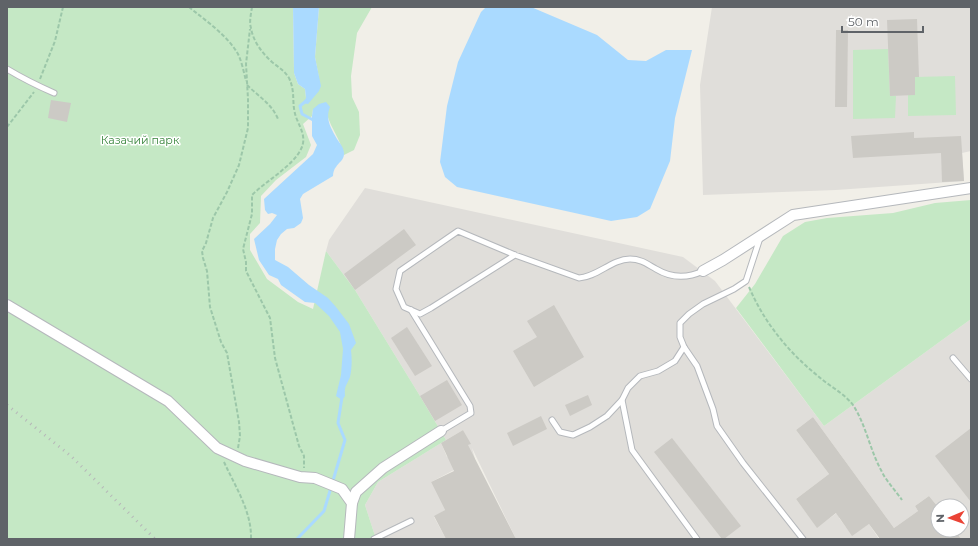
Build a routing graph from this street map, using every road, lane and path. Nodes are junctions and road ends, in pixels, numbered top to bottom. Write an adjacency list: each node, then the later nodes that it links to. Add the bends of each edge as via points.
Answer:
1 (63, 7): 7 (path, via 55,41)
2 (188, 7): 6 (path, via 227,40 238,55)
3 (252, 7): 4 (path)
4 (250, 28): 6 (path, via 246,64); 26 (path, via 264,54 284,70 289,79 294,94 294,112 304,138 295,158 252,195 252,214 242,248 246,271 270,318 274,358 304,456)
5 (7, 69): 7 (lane)
6 (248, 86): 9 (path, via 263,98); 25 (path, via 248,128 242,154 227,192 213,218 202,251 207,271 210,307 227,353 239,422 240,436)
7 (38, 87): 8 (lane); 10 (path)
8 (54, 93)
9 (278, 119)
10 (7, 127)
11 (971, 188): 12 (street, via 793,215)
12 (761, 236): 14 (street); 15 (lane)
13 (515, 255): 14 (lane, via 579,278 587,278 618,262 630,259 644,261 667,274 680,277 693,276); 17 (lane, via 420,314); 17 (lane, via 458,231 400,271 396,289 404,307)
14 (702, 271)
15 (746, 281): 18 (lane, via 703,304 680,323 680,336); 27 (path, via 760,310 795,356 852,405 861,420 881,471)
16 (7, 305): 24 (street, via 168,401)
17 (411, 310): 23 (lane, via 470,406 471,413)
18 (684, 347): 21 (lane, via 675,361 658,371 640,376 628,388); 34 (lane, via 696,366 717,426)
19 (953, 358): 20 (lane)
20 (971, 379)
21 (622, 400): 22 (lane, via 607,416 573,435 560,432); 33 (lane, via 632,450)
22 (552, 420)
23 (441, 431): 28 (street, via 400,456 369,480 356,492)
24 (217, 448): 25 (street); 30 (path, via 249,519)
25 (235, 456): 26 (street)
26 (305, 477): 28 (street, via 315,478 342,489)
27 (902, 500)
28 (352, 503): 31 (street)
29 (411, 521): 32 (lane)
30 (251, 539)
31 (349, 539)
32 (374, 539)
33 (697, 539)
34 (803, 539)

